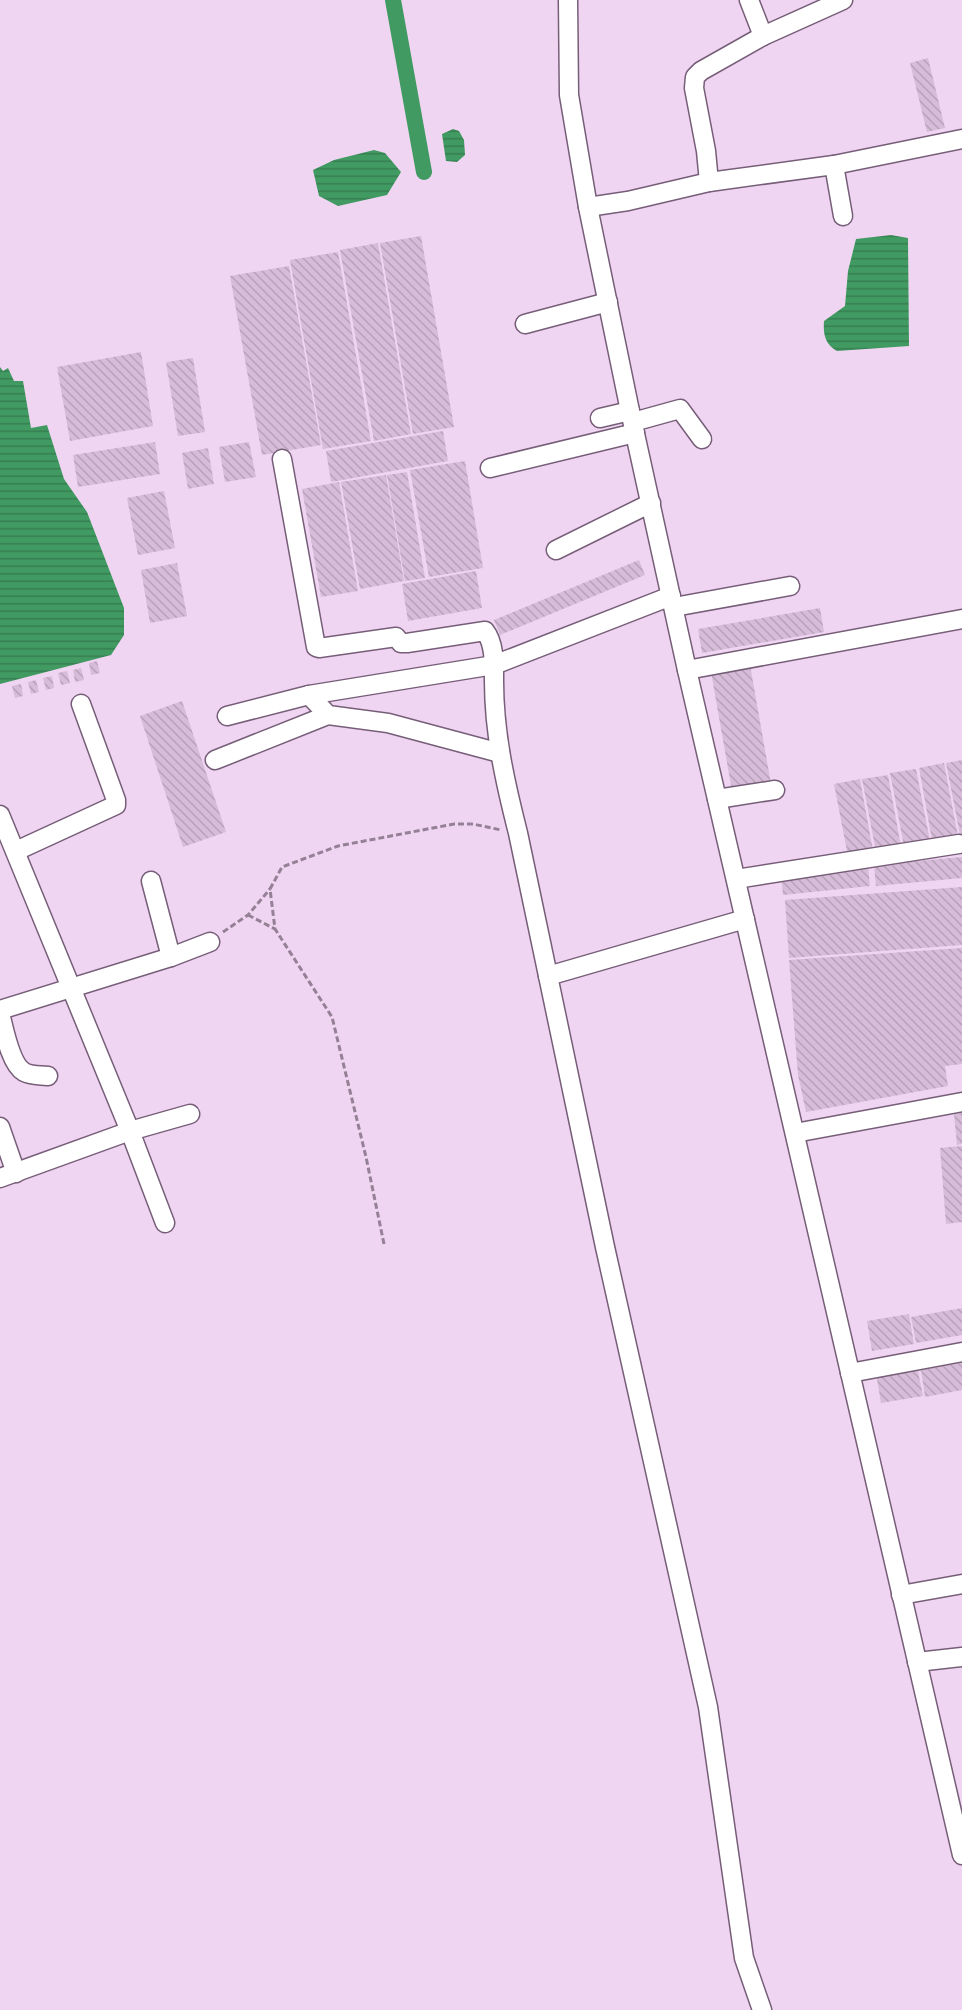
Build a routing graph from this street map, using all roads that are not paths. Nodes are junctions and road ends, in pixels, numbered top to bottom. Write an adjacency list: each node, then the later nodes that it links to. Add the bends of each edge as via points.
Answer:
1 (568, 0): 8 (street, via 569,95)
2 (749, 0): 4 (street)
3 (843, 0): 4 (street)
4 (763, 36): 7 (street, via 695,77)
5 (962, 139): 6 (street)
6 (834, 165): 7 (street); 9 (street)
7 (709, 182): 8 (street)
8 (588, 207): 10 (street)
9 (843, 216)
10 (608, 302): 11 (street); 13 (street)
11 (525, 324)
12 (600, 418): 13 (street)
13 (632, 422): 14 (street, via 680,409); 16 (street); 17 (street)
14 (702, 439)
15 (282, 459): 22 (street, via 316,646 396,637 407,643 485,631)
16 (490, 468)
17 (651, 503): 18 (street); 20 (street)
18 (556, 550)
19 (790, 586): 20 (street)
20 (673, 602): 22 (street); 23 (street)
21 (962, 619): 23 (street)
22 (494, 665): 24 (street); 28 (street)
23 (687, 670): 31 (street)
24 (309, 695): 26 (street); 27 (street)
25 (81, 704): 34 (street, via 116,805)
26 (328, 715): 28 (street, via 388,723); 29 (street)
27 (227, 716)
28 (500, 753): 40 (street)
29 (216, 760)
30 (775, 790): 31 (street)
31 (717, 799): 35 (street)
32 (0, 815): 34 (street)
33 (959, 844): 35 (street)
34 (16, 851): 41 (street)
35 (736, 879): 37 (street)
36 (151, 881): 39 (street)
37 (745, 919): 40 (street); 48 (street)
38 (214, 940): 39 (street)
39 (171, 957): 41 (street)
40 (548, 976): 58 (street, via 708,1707 744,1958)
41 (72, 988): 42 (street); 47 (street)
42 (0, 1012): 43 (street, via 18,1068 26,1074)
43 (48, 1076)
44 (962, 1102): 48 (street)
45 (190, 1114): 47 (street)
46 (0, 1127): 49 (street)
47 (130, 1131): 49 (street); 50 (street)
48 (795, 1133): 52 (street)
49 (8, 1175)
50 (165, 1223)
51 (962, 1352): 52 (street)
52 (850, 1373): 54 (street)
53 (962, 1584): 54 (street)
54 (902, 1595): 56 (street)
55 (962, 1657): 56 (street)
56 (917, 1662): 57 (street)
57 (962, 1855)
58 (762, 2010)

